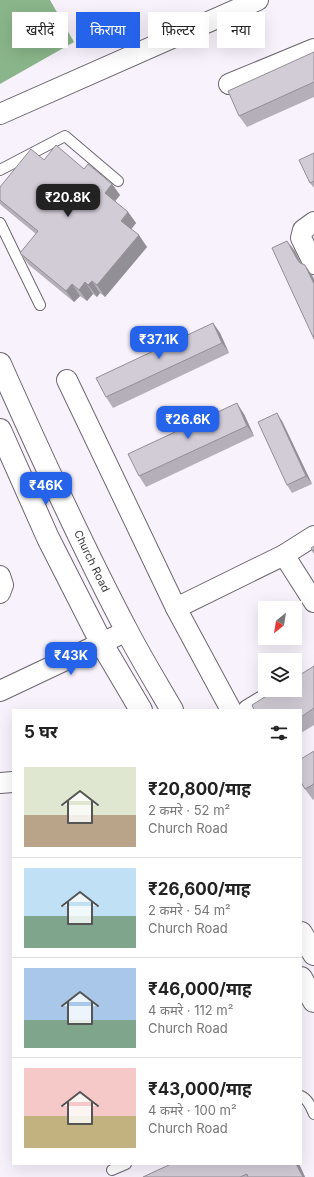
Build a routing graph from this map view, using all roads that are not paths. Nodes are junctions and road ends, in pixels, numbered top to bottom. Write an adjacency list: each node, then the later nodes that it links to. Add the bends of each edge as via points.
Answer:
1 (258, 0): 4 (street)
2 (314, 49): 3 (street)
3 (229, 84)
4 (0, 114)
5 (0, 170): 6 (lane, via 65,136)
6 (118, 181)
7 (314, 222): 9 (street, via 303,230 301,238)
8 (0, 223): 10 (lane)
9 (314, 264)
10 (40, 305)
11 (0, 364): 20 (street, Church Road, via 40,454)
12 (67, 380): 19 (street)
13 (2, 440): 21 (street)
14 (314, 536): 15 (street)
15 (284, 555): 18 (street); 19 (street)
16 (0, 576): 17 (street, via 3,585)
17 (0, 593)
18 (314, 602)
19 (176, 608): 26 (street)
20 (127, 631): 21 (street); 25 (street, Church Road)
21 (102, 644): 22 (street); 24 (street)
22 (0, 692)
23 (269, 697): 27 (street)
24 (140, 709)
25 (171, 709)
26 (230, 709)
27 (250, 709)
28 (12, 782): 29 (street)
29 (0, 783)
30 (302, 935): 31 (street)
31 (314, 954)
32 (302, 980): 33 (street)
33 (314, 1001)
34 (302, 1096): 35 (lane, via 309,1103)
35 (314, 1114)
36 (124, 1165): 37 (lane)
37 (112, 1170)

